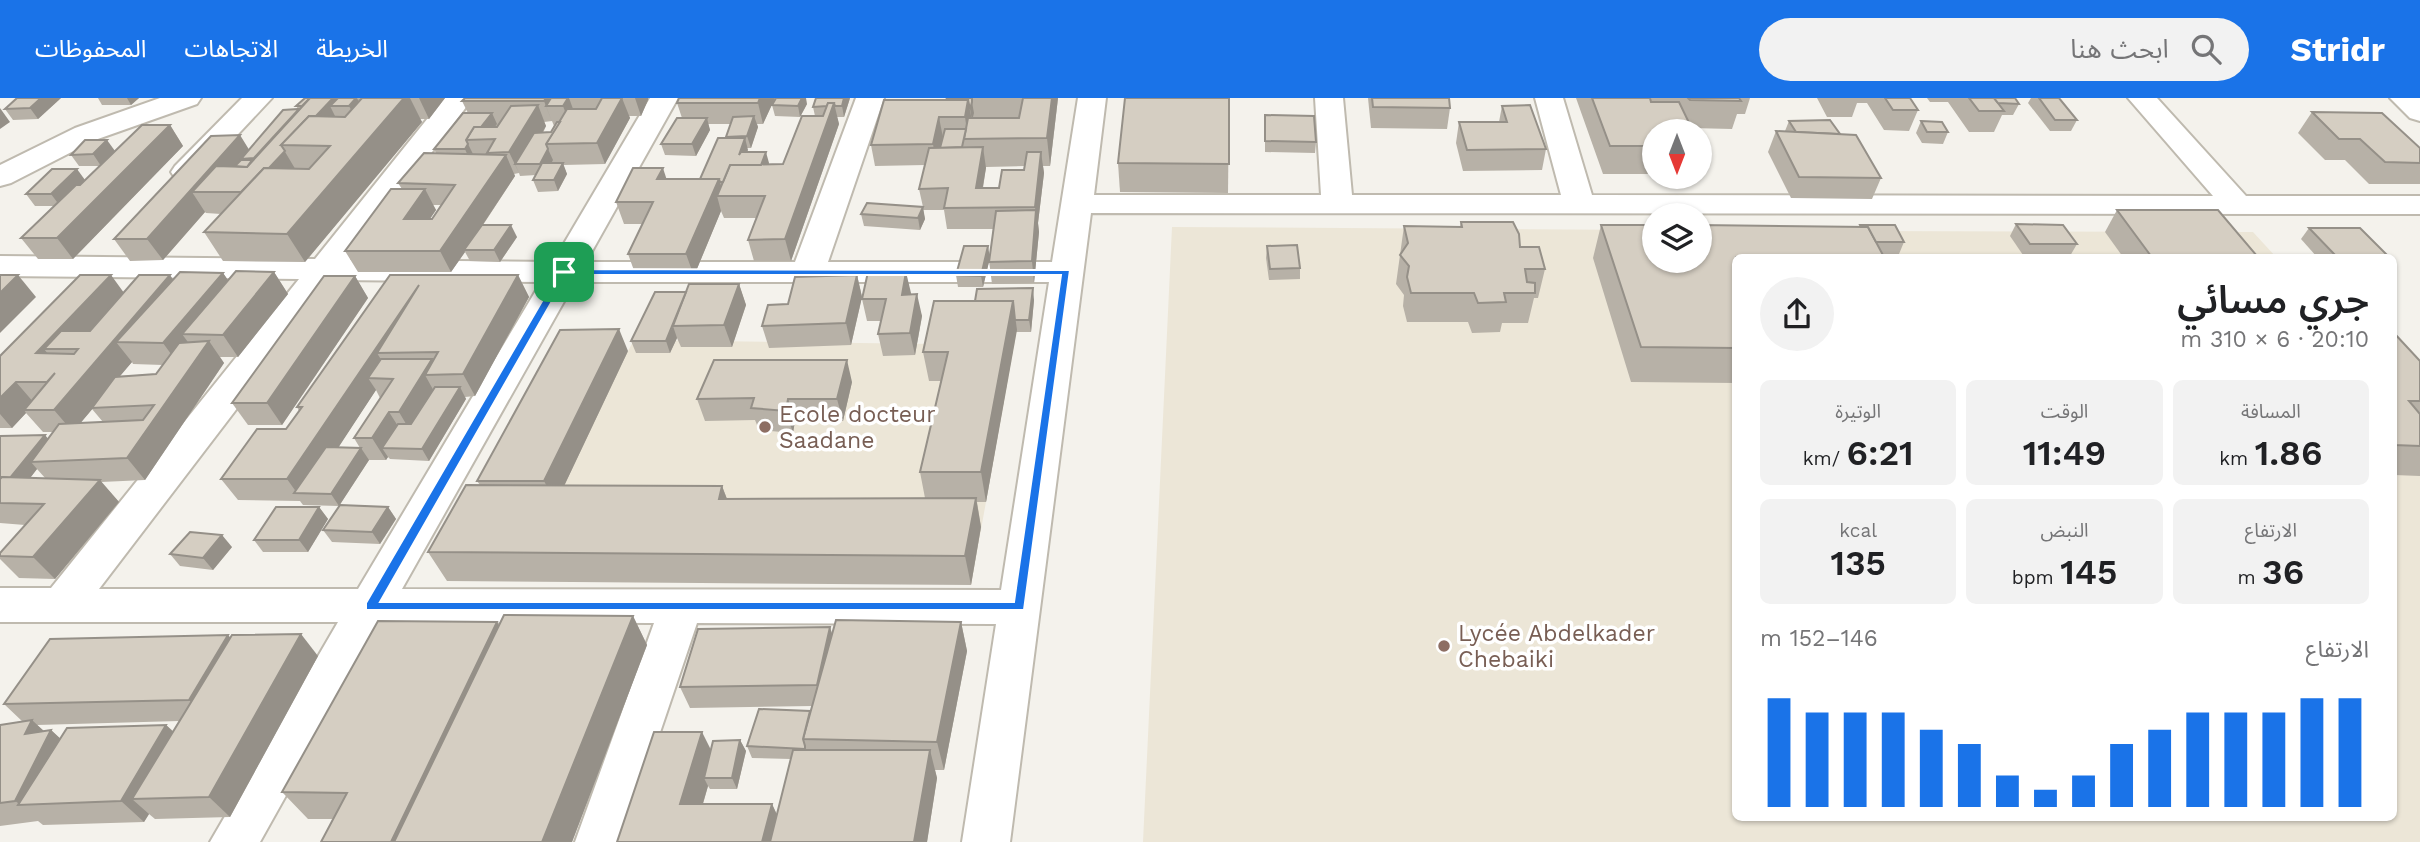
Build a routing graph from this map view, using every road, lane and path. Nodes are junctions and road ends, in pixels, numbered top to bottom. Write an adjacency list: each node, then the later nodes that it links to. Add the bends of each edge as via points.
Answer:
1 (187, 98): 12 (street, via 85,134)
2 (258, 98): 13 (street)
3 (459, 98): 22 (street)
4 (664, 98): 23 (street)
5 (870, 98): 24 (street)
6 (1092, 98): 14 (street)
7 (1329, 98): 15 (street)
8 (1549, 98): 16 (street)
9 (2142, 98): 17 (street)
10 (2404, 98): 11 (street)
11 (2420, 112)
12 (0, 177)
13 (162, 197)
14 (1077, 204): 15 (street); 25 (street)
15 (1338, 204): 16 (street)
16 (1579, 205): 17 (street)
17 (2238, 205): 18 (street)
18 (2420, 205)
19 (124, 237): 21 (street)
20 (0, 267): 21 (street)
21 (95, 267): 22 (street); 26 (street)
22 (325, 270): 23 (street); 28 (street)
23 (564, 272): 24 (street); 29 (street)
24 (808, 272): 25 (street)
25 (1067, 272): 31 (street)
26 (67, 297)
27 (0, 605): 28 (street)
28 (62, 605): 29 (street)
29 (370, 607): 30 (street); 32 (street)
30 (681, 607): 31 (street); 33 (street)
31 (1019, 607): 34 (street)
32 (234, 842)
33 (599, 842)
34 (986, 842)

